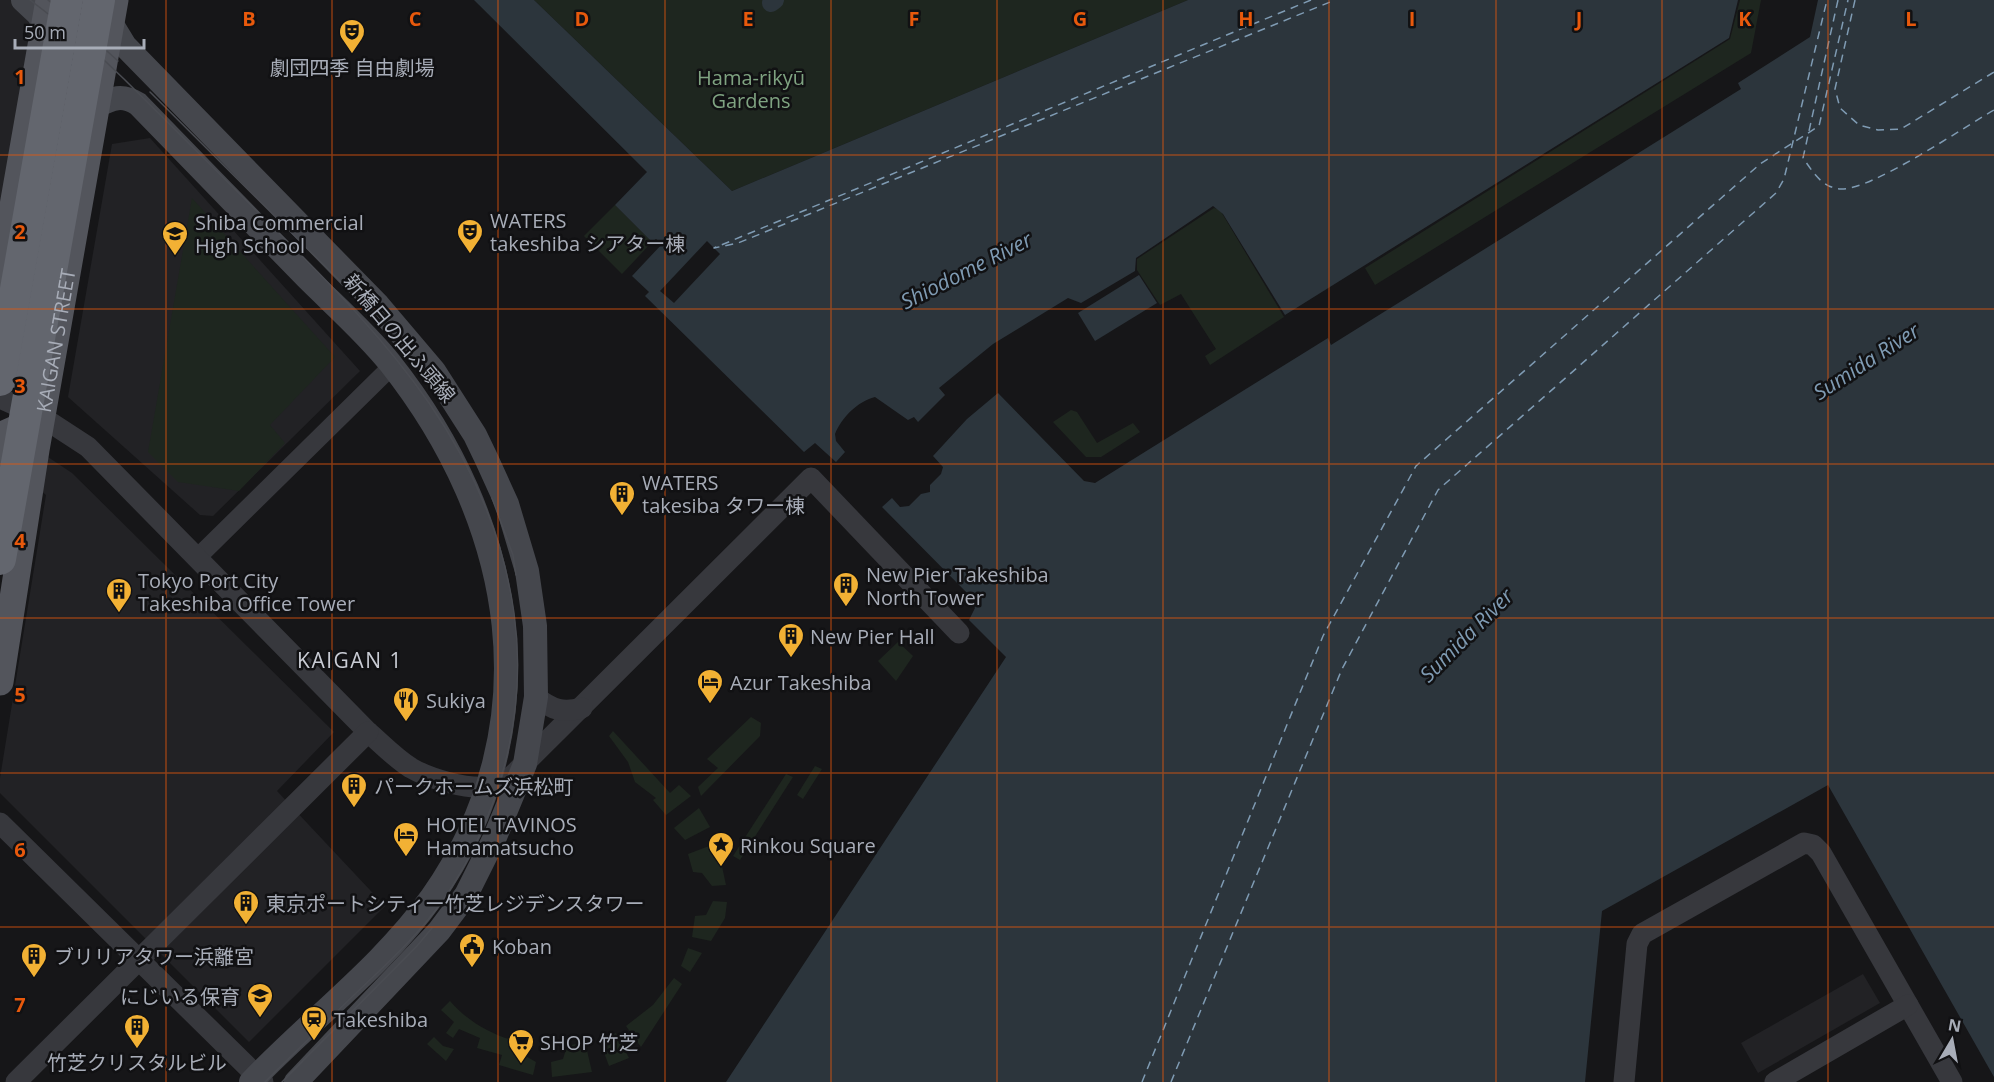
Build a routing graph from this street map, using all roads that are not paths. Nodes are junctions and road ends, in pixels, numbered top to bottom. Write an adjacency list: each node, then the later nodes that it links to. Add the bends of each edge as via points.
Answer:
1 (23, 0): 5 (main road, via 39,15)
2 (50, 0): 5 (main road)
3 (67, 0): 10 (highway, bridge)
4 (108, 8): 6 (main road, KAIGAN STREET); 15 (highway, bridge); 18 (main road, 新橋日の出ふ頭線, via 125,46 378,305 459,407 507,504 522,552 535,626)
5 (45, 29): 8 (main road)
6 (96, 105): 7 (main road, KAIGAN STREET); 9 (main road, 新橋日の出ふ頭線, via 117,96 138,104)
7 (82, 187): 10 (main road, via 42,235 19,372); 12 (main road, KAIGAN STREET)
8 (0, 280)
9 (392, 366): 14 (street); 22 (main road, 新橋日の出ふ頭線, via 448,450 475,512 504,609 507,651 503,724)
10 (0, 380)
11 (0, 398): 12 (street)
12 (42, 417): 13 (main road, via 4,434); 14 (street, via 88,447); 17 (main road, KAIGAN STREET)
13 (0, 456)
14 (198, 557): 20 (street)
15 (0, 559)
16 (959, 633): 19 (street, via 811,478)
17 (0, 682)
18 (536, 697): 19 (street, via 560,711); 21 (main road, 新橋日の出ふ頭線)
19 (582, 708): 21 (street)
20 (368, 732): 22 (street, via 412,768); 24 (street)
21 (525, 764): 22 (street, via 501,783); 28 (main road, 新橋日の出ふ頭線, via 487,854 453,914)
22 (486, 788): 26 (main road, 新橋日の出ふ頭線, via 458,854 417,918)
23 (0, 823): 24 (street)
24 (140, 959): 26 (street); 27 (street)
25 (1908, 1005): 29 (street, via 1821,853 1804,843 1642,934 1637,944); 30 (street); 31 (street)
26 (257, 1080)
27 (16, 1082)
28 (296, 1082)
29 (1624, 1082)
30 (1774, 1082)
31 (1952, 1082)

